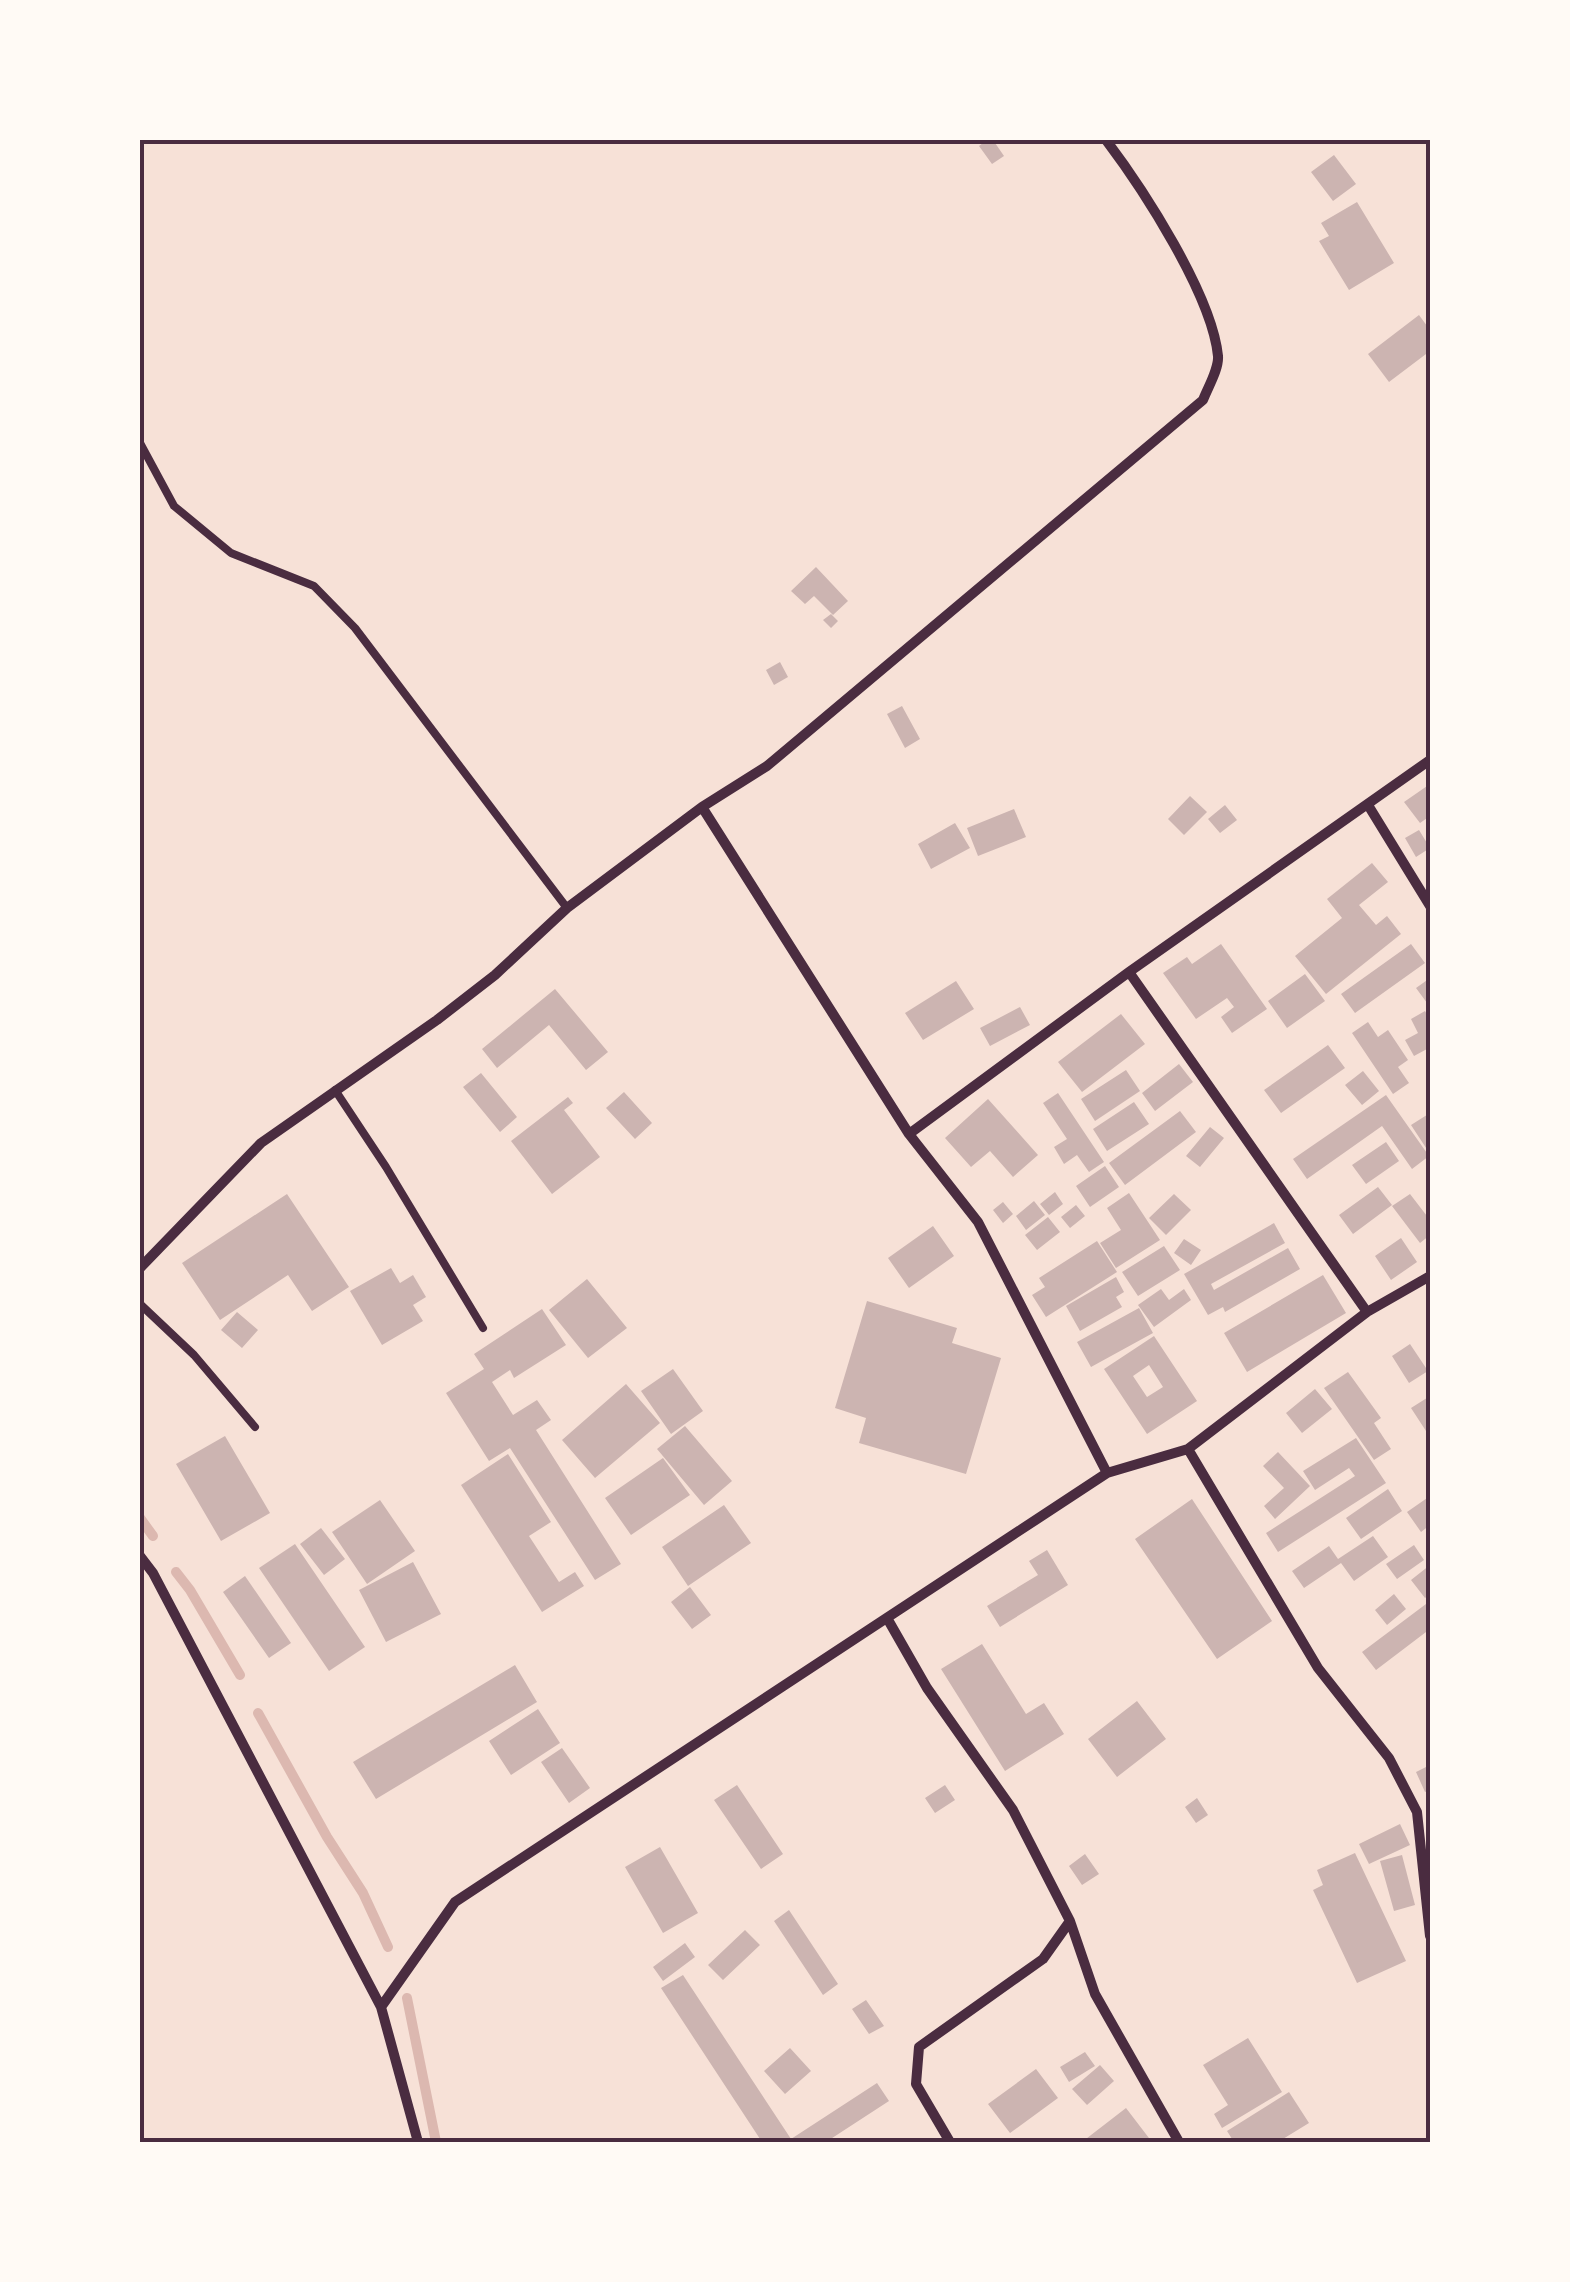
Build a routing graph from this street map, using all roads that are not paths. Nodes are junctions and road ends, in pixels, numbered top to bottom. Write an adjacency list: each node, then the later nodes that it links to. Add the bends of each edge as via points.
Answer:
1 (1106, 140): 5 (street, via 1206,304 1219,360 1203,400 767,766)
2 (140, 443): 7 (lane, via 174,506 231,553 314,586 355,628)
3 (1430, 760): 4 (street)
4 (1368, 805): 6 (street); 8 (street)
5 (702, 807): 7 (street); 10 (street)
6 (1430, 906)
7 (567, 908): 9 (street, via 437,1020)
8 (1130, 972): 10 (street); 14 (street)
9 (335, 1090): 11 (street, via 261,1143); 15 (lane)
10 (910, 1134): 18 (street, via 978,1222)
11 (140, 1268)
12 (1430, 1276): 14 (street)
13 (140, 1304): 16 (lane)
14 (1367, 1312): 17 (street)
15 (483, 1328)
16 (255, 1428)
17 (1188, 1449): 18 (street); 22 (street, via 1318,1668 1390,1758 1417,1812)
18 (1107, 1473): 20 (street)
19 (140, 1556): 23 (street)
20 (887, 1618): 21 (street, via 1013,1810); 23 (street, via 455,1902)
21 (1070, 1921): 25 (street, via 1042,1959 919,2047 916,2084); 26 (street, via 1095,1994)
22 (1430, 1936)
23 (381, 2007): 24 (street)
24 (418, 2142)
25 (950, 2142)
26 (1179, 2142)

